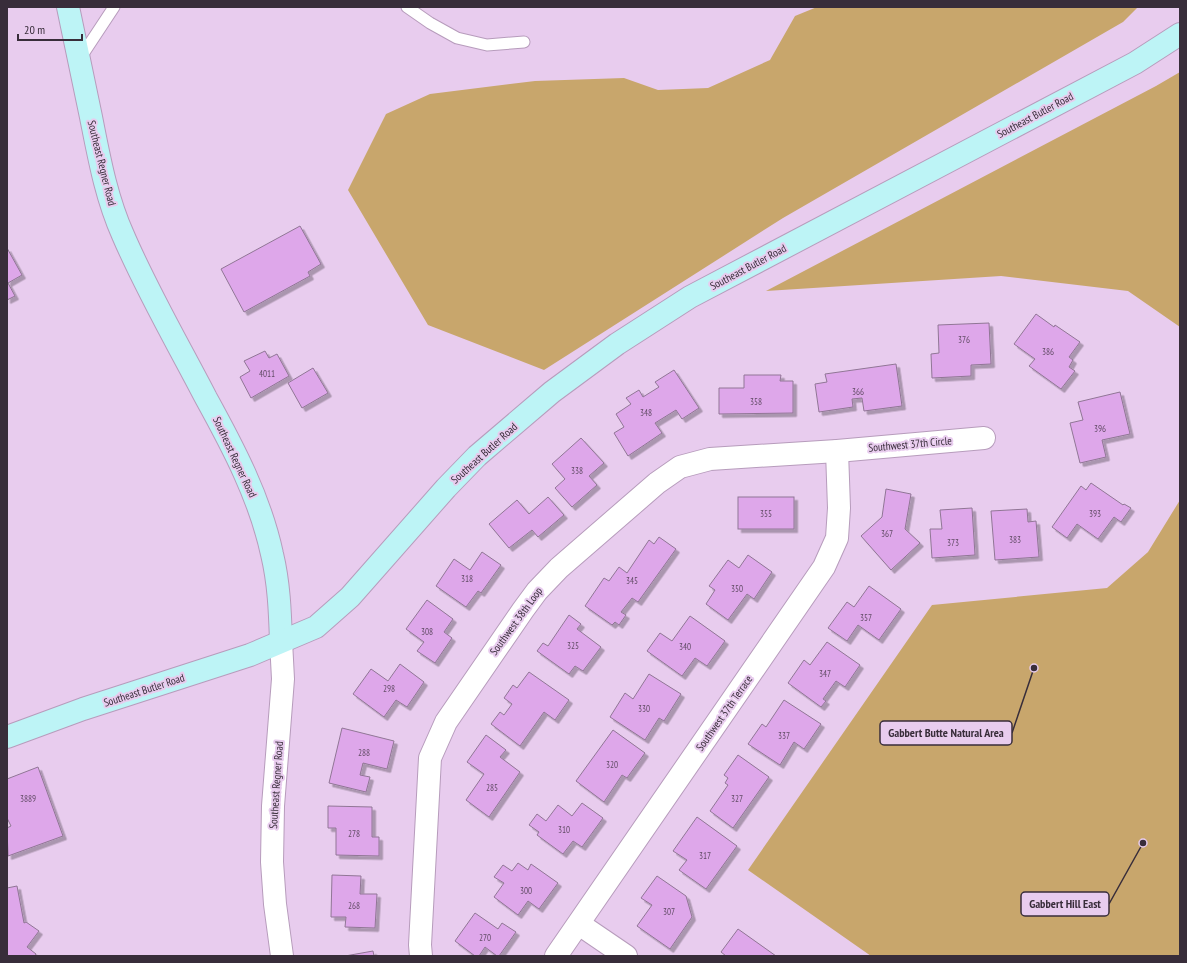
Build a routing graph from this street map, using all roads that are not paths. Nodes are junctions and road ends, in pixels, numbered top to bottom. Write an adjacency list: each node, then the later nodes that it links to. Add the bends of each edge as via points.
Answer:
1 (68, 7): 6 (main road, Southeast Regner Road)
2 (114, 7): 6 (lane)
3 (407, 7): 5 (lane, via 457,38 486,45)
4 (1180, 34): 9 (main road, Southeast Butler Road, via 1135,63 690,297 617,344 552,392 477,456 350,597 316,627)
5 (524, 42)
6 (79, 60): 9 (main road, Southeast Regner Road, via 100,165 122,233 150,292 235,451 264,525 278,585)
7 (984, 438): 8 (street, Southwest 37th Circle)
8 (837, 451): 11 (street, Southwest 37th Terrace, via 837,538 824,567); 13 (street, Southwest 38th Loop, via 710,459 680,467 657,483 536,591 446,722 430,758)
9 (281, 641): 10 (main road, Southeast Butler Road, via 250,655); 12 (street, Southeast Regner Road, via 283,680 273,806 272,862)
10 (7, 737)
11 (578, 924): 14 (street, Southwest 37th Terrace); 15 (street)
12 (282, 956)
13 (421, 956)
14 (556, 956)
15 (626, 956)

